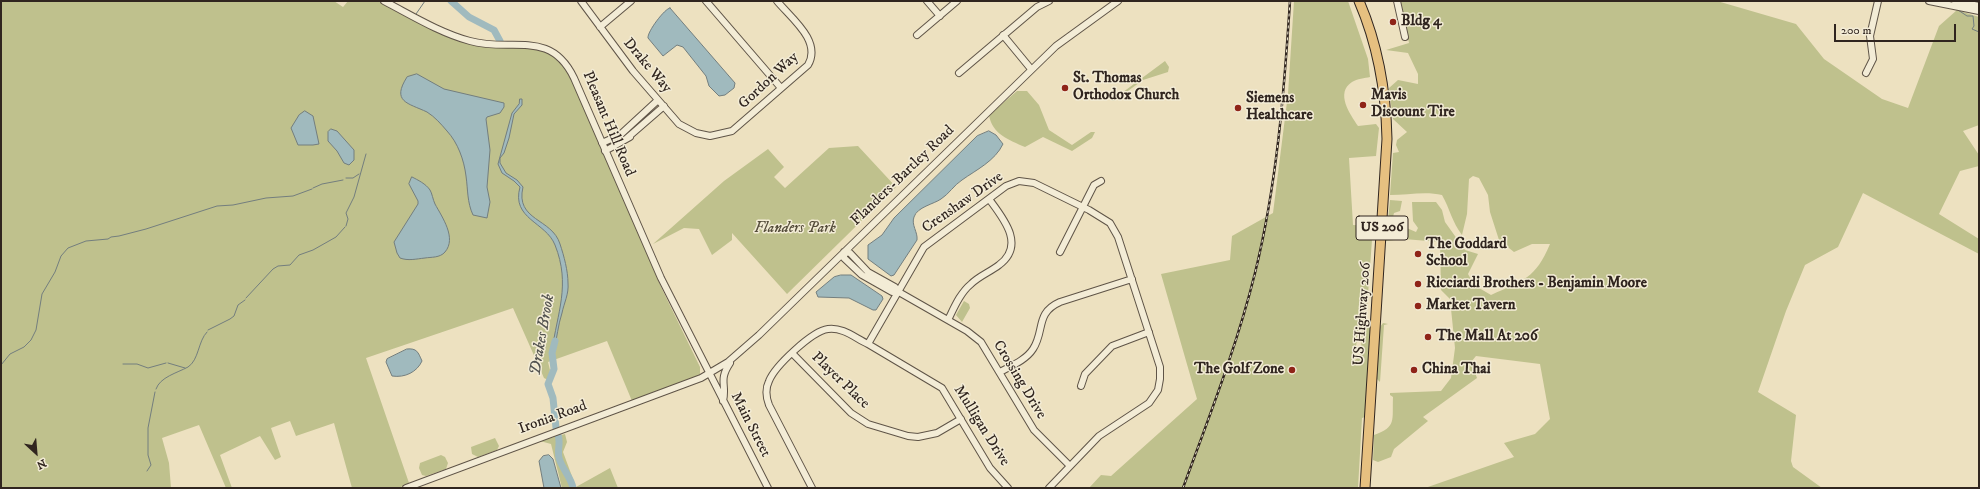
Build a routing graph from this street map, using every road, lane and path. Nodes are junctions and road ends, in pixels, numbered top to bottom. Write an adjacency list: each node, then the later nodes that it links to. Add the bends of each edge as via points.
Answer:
1 (384, 1): 31 (street, Pleasant Hill Road, via 471,42 532,45 556,54 571,72)
2 (581, 1): 20 (street, Drake Way)
3 (631, 1): 20 (street)
4 (706, 1): 27 (street)
5 (777, 1): 27 (street, Gordon Way, via 812,45 808,65)
6 (927, 1): 19 (street)
7 (957, 1): 19 (street)
8 (1049, 1): 21 (street, via 1036,7)
9 (1105, 1): 17 (street)
10 (1118, 1): 17 (street, Flanders-Bartley Road)
11 (1359, 1): 56 (highway, US Highway 206 / US 206, via 1372,36 1380,69 1387,139)
12 (1397, 1): 23 (street)
13 (1878, 1): 26 (street, via 1870,31 1873,59)
14 (1929, 1): 18 (street)
15 (1955, 1): 16 (street)
16 (1979, 6)
17 (1109, 7): 24 (street, Flanders-Bartley Road, via 1062,41)
18 (1979, 11)
19 (940, 16): 22 (street)
20 (600, 27): 28 (street, Drake Way, via 620,56)
21 (1003, 35): 24 (street); 25 (street)
22 (917, 36)
23 (1405, 37)
24 (1031, 69): 36 (street, Flanders-Bartley Road)
25 (959, 73)
26 (1866, 73)
27 (781, 88): 30 (street, Gordon Way, via 732,131 719,135)
28 (658, 100): 29 (street, Drake Way); 31 (street, via 620,134)
29 (664, 106): 30 (street, Drake Way, via 684,128); 32 (street, via 626,139)
30 (702, 135)
31 (602, 143): 32 (street, Pleasant Hill Road)
32 (605, 151): 46 (street, Pleasant Hill Road, via 661,278)
33 (1101, 181): 35 (street, via 1094,185)
34 (989, 199): 35 (street, Crenshaw Drive, via 1011,184 1025,181 1037,184); 39 (street, Crenshaw Drive, via 924,247); 40 (street, via 1009,228 1011,242 1008,252 1001,264 966,289)
35 (1082, 207): 37 (street); 38 (street, Crenshaw Drive, via 1106,219 1113,227)
36 (844, 252): 39 (street, Crossing Drive, via 844,258 862,275 892,292); 44 (street, Flanders-Bartley Road)
37 (1060, 252)
38 (1132, 278): 41 (street, Crenshaw Drive); 45 (street, via 1051,307 1042,320 1032,350 1023,359)
39 (897, 291): 40 (street, Crossing Drive); 42 (street, Crenshaw Drive)
40 (948, 320): 45 (street, Crossing Drive, via 981,342)
41 (1149, 332): 47 (street, via 1121,341 1108,350 1085,374); 50 (street, Crenshaw Drive, via 1160,367 1160,383 1155,395 1144,407 1099,436)
42 (868, 344): 43 (street, via 843,331 829,329 814,334); 49 (street, Mulligan Drive, via 940,386)
43 (793, 354): 49 (street, Player Place, via 851,413 868,424 918,437 937,433); 53 (street, via 771,376 766,396)
44 (733, 358): 46 (street, Flanders-Bartley Road); 48 (street, via 723,376)
45 (1000, 372): 50 (street, Crossing Drive, via 1034,430)
46 (709, 374): 48 (street, Main Street); 51 (street, Ironia Road)
47 (1080, 386)
48 (723, 401): 52 (street, Main Street)
49 (961, 419): 54 (street, Mulligan Drive, via 990,468)
50 (1070, 466): 55 (street, Crenshaw Drive)
51 (406, 488)
52 (768, 488)
53 (812, 488)
54 (1008, 488)
55 (1049, 488)
56 (1365, 488)

